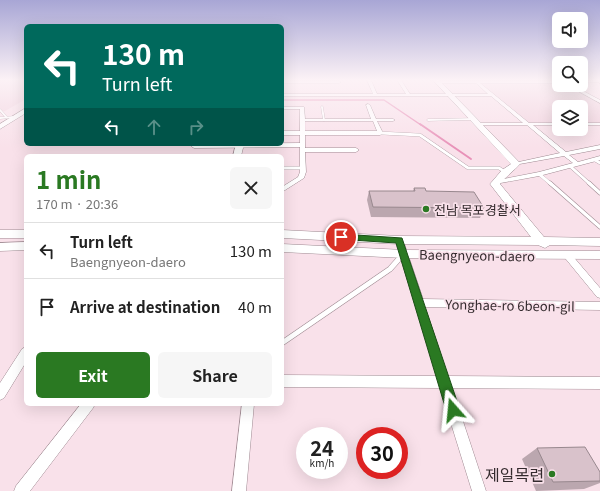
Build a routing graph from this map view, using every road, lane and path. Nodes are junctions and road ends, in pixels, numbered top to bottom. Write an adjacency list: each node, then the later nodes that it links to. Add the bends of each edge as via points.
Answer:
1 (458, 103): 17 (street)
2 (503, 103): 18 (street)
3 (368, 105): 14 (street)
4 (322, 107): 12 (lane)
5 (284, 108): 11 (street, via 302,108)
6 (0, 110): 9 (lane)
7 (24, 111): 10 (street)
8 (0, 118): 9 (lane)
9 (6, 118): 10 (lane)
10 (15, 118): 22 (street)
11 (302, 120): 12 (street); 24 (street)
12 (324, 120): 13 (street)
13 (353, 120): 14 (street); 25 (street)
14 (374, 120): 15 (street); 26 (street)
15 (393, 120)
16 (428, 120): 17 (lane)
17 (476, 122): 18 (street); 33 (street)
18 (528, 124): 19 (street); 31 (street)
19 (552, 124)
20 (588, 124): 21 (street)
21 (600, 124)
22 (0, 127)
23 (284, 133): 24 (street)
24 (302, 133): 25 (street); 28 (street)
25 (357, 133): 26 (street)
26 (380, 133): 37 (lane, via 420,135 468,168 499,168)
27 (272, 146): 28 (street)
28 (303, 147): 30 (street); 36 (street)
29 (600, 147): 31 (street)
30 (356, 150)
31 (565, 154): 33 (street); 34 (street)
32 (598, 160): 34 (street)
33 (516, 164): 37 (street)
34 (574, 165): 38 (street); 41 (lane)
35 (284, 168): 36 (lane)
36 (303, 168): 40 (street, via 300,178)
37 (505, 172): 39 (street)
38 (538, 174): 39 (street); 42 (lane)
39 (496, 182): 47 (street, via 496,188)
40 (284, 189)
41 (600, 193)
42 (600, 226)
43 (0, 234): 44 (street)
44 (24, 234)
45 (284, 234): 46 (street, Baengnyeon-daero)
46 (399, 240): 47 (street, Baengnyeon-daero); 52 (street)
47 (540, 242): 48 (street, Baengnyeon-daero); 54 (street)
48 (600, 242)
49 (24, 246): 50 (street)
50 (0, 247)
51 (284, 248): 52 (street, Baengnyeon-daero)
52 (404, 254): 54 (street, Baengnyeon-daero); 56 (street); 58 (lane, via 390,269)
53 (600, 255): 54 (street, Baengnyeon-daero)
54 (568, 256): 55 (street)
55 (600, 294)
56 (420, 303): 57 (street, Yonghae-ro 6beon-gil); 61 (street)
57 (600, 306)
58 (284, 342)
59 (24, 355): 63 (street)
60 (284, 381): 61 (street)
61 (444, 382): 62 (street); 68 (street)
62 (600, 383)
63 (0, 394)
64 (87, 406): 66 (street)
65 (248, 406): 67 (street)
66 (21, 491)
67 (239, 491)
68 (479, 491)

